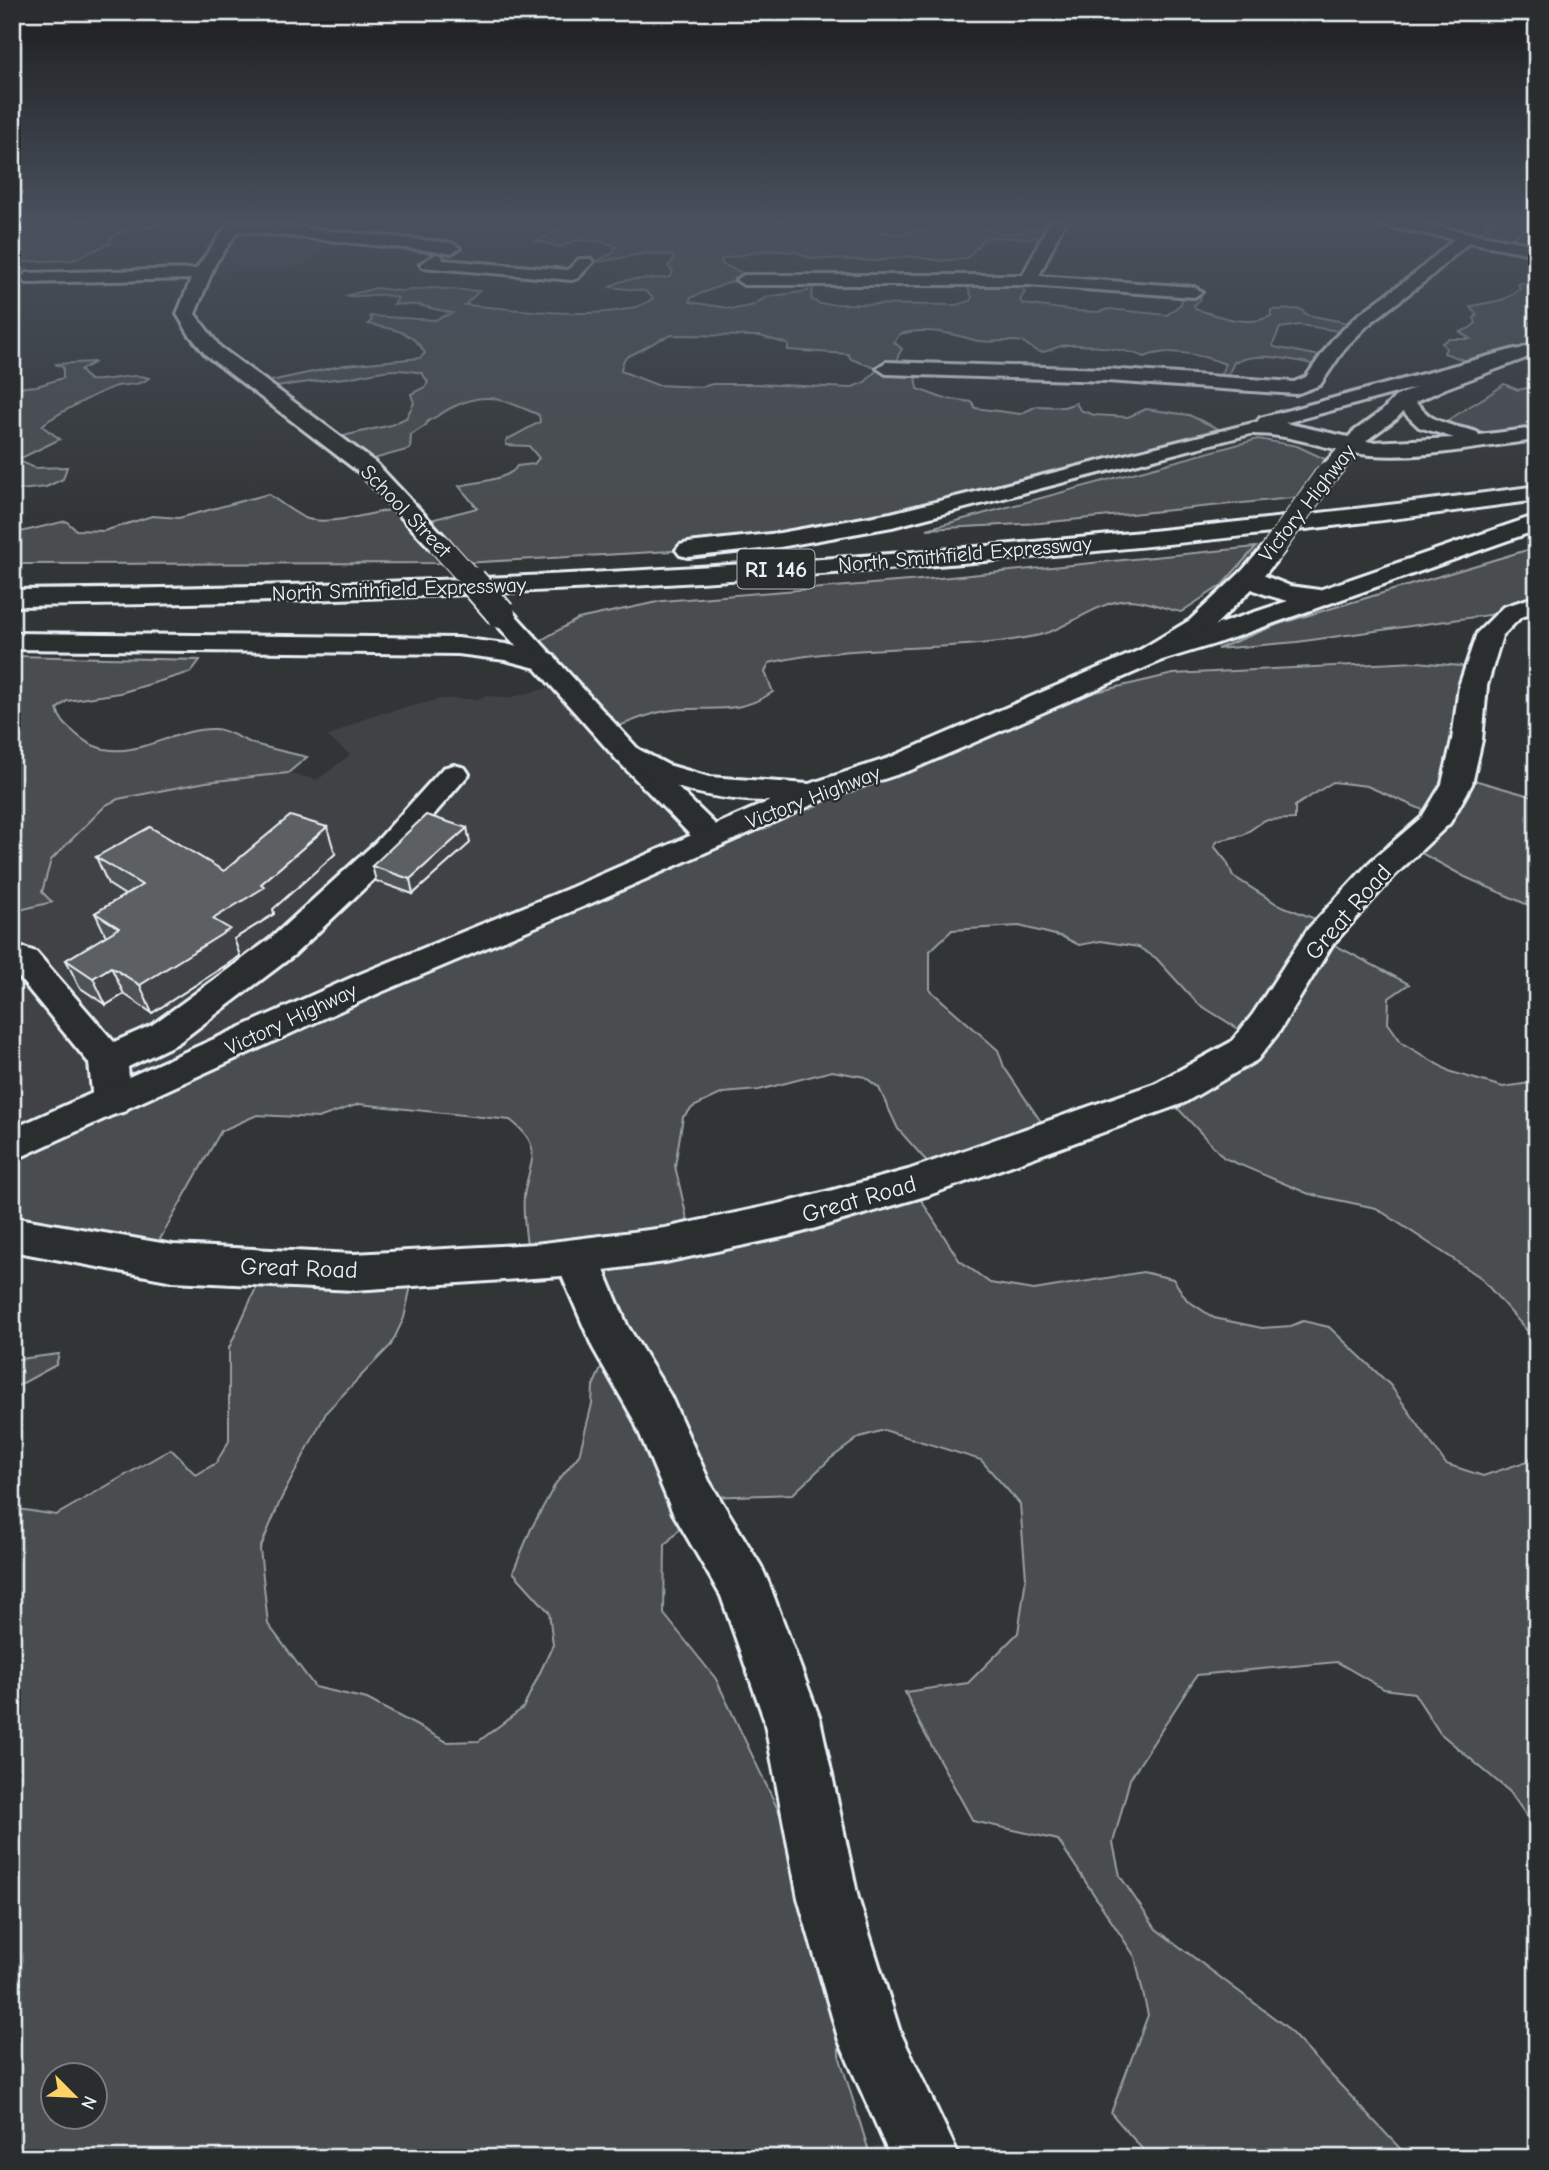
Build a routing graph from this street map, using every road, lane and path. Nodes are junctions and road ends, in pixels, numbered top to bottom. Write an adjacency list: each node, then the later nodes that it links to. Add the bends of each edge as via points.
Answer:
1 (191, 322): 16 (main road, School Street, via 213,351 368,468)
2 (1361, 322): 5 (main road, via 1338,344 1313,381 1296,388 1107,375)
3 (1537, 348): 4 (main road, Victory Highway)
4 (1516, 355): 6 (main road, Victory Highway); 7 (main road)
5 (887, 368)
6 (1402, 401): 9 (main road, via 1426,423); 10 (main road, Victory Highway)
7 (1230, 432): 10 (main road, via 1285,429); 15 (main road, North Smithfield Expressway / RI 146, via 892,520 780,540 668,552)
8 (1537, 434): 9 (main road)
9 (1482, 438): 10 (main road, via 1413,448)
10 (1350, 446): 18 (main road, Victory Highway, bridge)
11 (1537, 492): 20 (main road, North Smithfield Expressway / RI 146, via 1100,543 828,565 385,591)
12 (1338, 495): 13 (main road)
13 (1283, 500)
14 (1537, 522): 19 (main road)
15 (1029, 526)
16 (436, 555): 17 (main road, North Smithfield Expressway); 24 (main road, School Street, bridge, via 501,614)
17 (488, 561)
18 (1250, 577): 19 (main road, via 1286,595); 23 (main road, Victory Highway, via 1199,626)
19 (1318, 597): 23 (main road)
20 (12, 598)
21 (1537, 604): 34 (main road, Great Road, via 1512,612 1490,633 1473,686 1457,785 1447,804 1434,823 1383,867 1319,938 1244,1051 1170,1093 914,1184 730,1233)
22 (12, 641): 24 (main road, via 458,646)
23 (1149, 656): 27 (main road, Victory Highway, via 900,764)
24 (544, 662): 25 (main road, School Street)
25 (628, 755): 27 (main road, via 685,781 733,790); 28 (main road, School Street)
26 (454, 774): 30 (main road, via 387,849 282,947 165,1034)
27 (821, 790): 28 (main road, Victory Highway)
28 (711, 838): 31 (main road, Victory Highway, via 366,985)
29 (24, 960): 30 (main road)
30 (108, 1060): 31 (main road)
31 (112, 1101): 32 (main road, Victory Highway)
32 (12, 1146)
33 (12, 1234): 34 (main road, Great Road, via 173,1263 355,1272)
34 (576, 1257): 35 (main road, via 609,1334 653,1410 691,1497 743,1584 792,1719 828,1898 871,2040)
35 (926, 2158)

